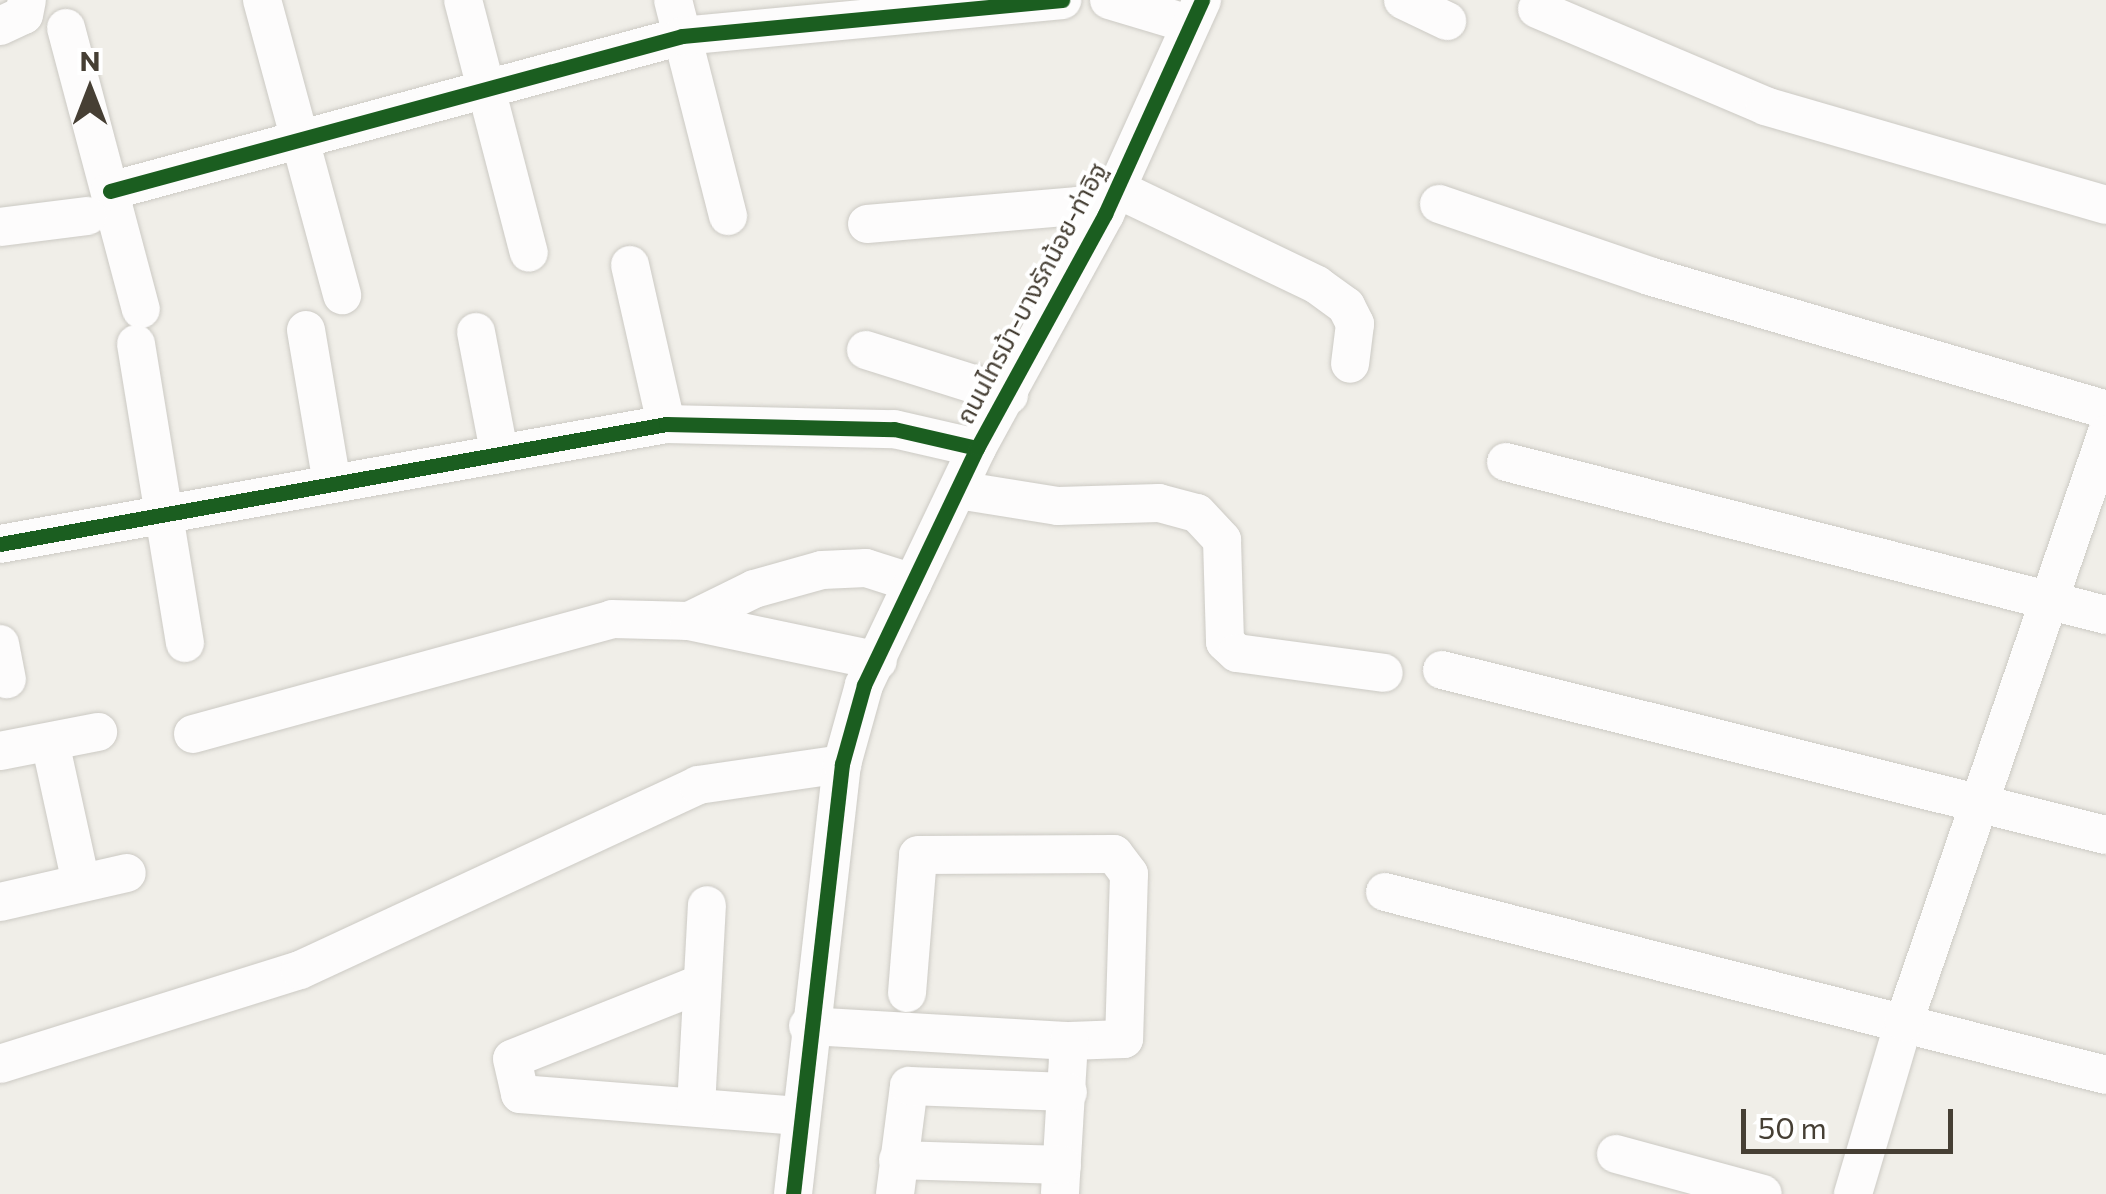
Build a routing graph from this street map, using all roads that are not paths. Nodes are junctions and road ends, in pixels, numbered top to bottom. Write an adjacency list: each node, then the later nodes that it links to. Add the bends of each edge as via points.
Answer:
1 (27, 0): 11 (street, via 24,14)
2 (262, 0): 14 (street)
3 (463, 0): 13 (street)
4 (1062, 0): 9 (street)
5 (1109, 0): 8 (street)
6 (1403, 0): 10 (street)
7 (1537, 8): 18 (street, via 1765,106)
8 (1196, 12): 15 (street, ถนนไทรม้า-บางรักน้อย-ท่าอิฐ)
9 (678, 18): 13 (street); 19 (street)
10 (1448, 21)
11 (0, 26)
12 (66, 28): 16 (street)
13 (486, 90): 14 (street); 22 (street)
14 (300, 140): 16 (street); 24 (street)
15 (1112, 202): 20 (street); 28 (street, via 1332,295 1355,324); 29 (street, ถนนไทรม้า-บางรักน้อย-ท่าอิฐ)
16 (99, 204): 21 (street); 38 (street, via 138,326)
17 (1439, 204): 30 (street, via 1650,276)
18 (2106, 206)
19 (728, 216)
20 (867, 224)
21 (0, 227)
22 (529, 253)
23 (630, 265): 31 (street)
24 (342, 295)
25 (306, 330): 36 (street)
26 (476, 332): 34 (street)
27 (866, 350): 29 (street)
28 (1350, 364)
29 (1009, 395): 33 (street, ถนนไทรม้า-บางรักน้อย-ท่าอิฐ)
30 (2106, 410)
31 (666, 424): 33 (street, via 894,429); 34 (street)
32 (2106, 436): 41 (street)
33 (977, 448): 37 (street, ถนนไทรม้า-บางรักน้อย-ท่าอิฐ)
34 (499, 451): 36 (street)
35 (1506, 462): 41 (street)
36 (332, 483): 38 (street)
37 (958, 490): 40 (street, ถนนไทรม้า-บางรักน้อย-ท่าอิฐ); 47 (street, via 1058,506 1159,503 1197,513 1222,540 1225,642 1237,653)
38 (164, 515): 39 (street); 44 (street)
39 (0, 544)
40 (913, 583): 43 (street, via 866,568 822,570 754,589); 45 (street, ถนนไทรม้า-บางรักน้อย-ท่าอิฐ)
41 (2051, 601): 42 (street); 53 (street)
42 (2106, 615)
43 (689, 620): 45 (street); 49 (street, via 612,619)
44 (185, 643)
45 (878, 661): 52 (street, ถนนไทรม้า-บางรักน้อย-ท่าอิฐ)
46 (1442, 670): 53 (street)
47 (1384, 673)
48 (98, 732): 50 (street)
49 (192, 734)
50 (50, 742): 51 (street); 56 (street)
51 (0, 751)
52 (842, 764): 63 (street, ถนนไทรม้า-บางรักน้อย-ท่าอิฐ); 65 (street, via 698,786 300,970)
53 (1982, 802): 54 (street); 62 (street)
54 (2106, 834)
55 (127, 873): 56 (street)
56 (81, 883): 58 (street)
57 (1385, 892): 62 (street)
58 (0, 902)
59 (707, 904): 60 (street)
60 (700, 984): 68 (street); 68 (street, via 508,1064 526,1098)
61 (907, 993): 64 (street, via 918,855 1114,854 1129,874 1124,1040)
62 (1904, 1022): 66 (street); 75 (street)
63 (808, 1026): 64 (street); 69 (street, ถนนไทรม้า-บางรักน้อย-ท่าอิฐ)
64 (1069, 1041): 67 (street)
65 (0, 1064)
66 (2106, 1075)
67 (1068, 1092): 71 (street, via 909,1086); 72 (street)
68 (696, 1107): 69 (street)
69 (799, 1116): 73 (street, ถนนไทรม้า-บางรักน้อย-ท่าอิฐ)
70 (1616, 1154): 74 (street)
71 (896, 1177): 72 (street)
72 (1061, 1180)
73 (794, 1194)
74 (1763, 1194)
75 (1853, 1194)

